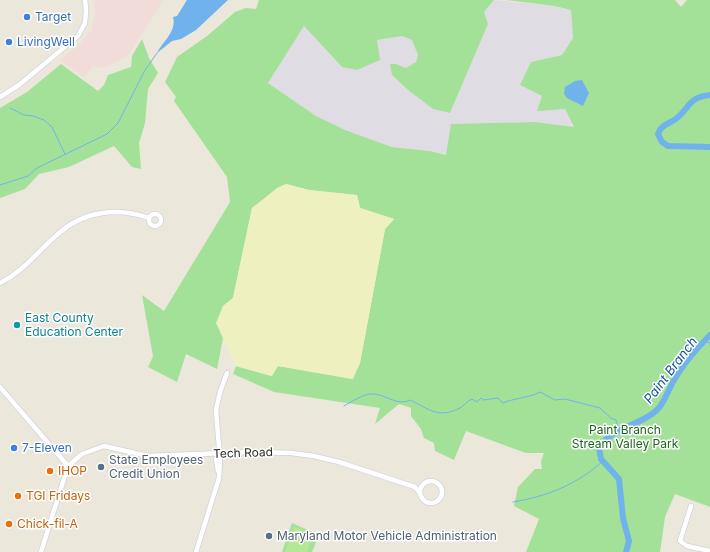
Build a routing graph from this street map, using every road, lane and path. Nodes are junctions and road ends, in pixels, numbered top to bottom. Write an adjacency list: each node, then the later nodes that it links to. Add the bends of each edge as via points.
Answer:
1 (85, 0): 2 (street, via 85,23 78,36 19,85)
2 (0, 97)
3 (149, 218): 4 (street, via 114,211 80,219 58,234 20,270)
4 (0, 283)
5 (227, 373): 7 (street, via 216,410)
6 (0, 387): 8 (street)
7 (219, 454): 8 (street, Tech Road, via 148,456 104,446 82,454); 10 (street, Tech Road, via 269,452 314,456); 16 (street, via 216,465 219,474)
8 (68, 466): 15 (street)
9 (423, 485): 10 (street); 11 (street); 11 (street, via 428,481 436,482 442,487 442,496 431,504 423,500)
10 (415, 487): 11 (street)
11 (420, 493)
12 (690, 506): 13 (street, via 680,541)
13 (687, 546): 14 (street); 17 (street)
14 (710, 551)
15 (41, 552)
16 (196, 552)
17 (685, 552)

